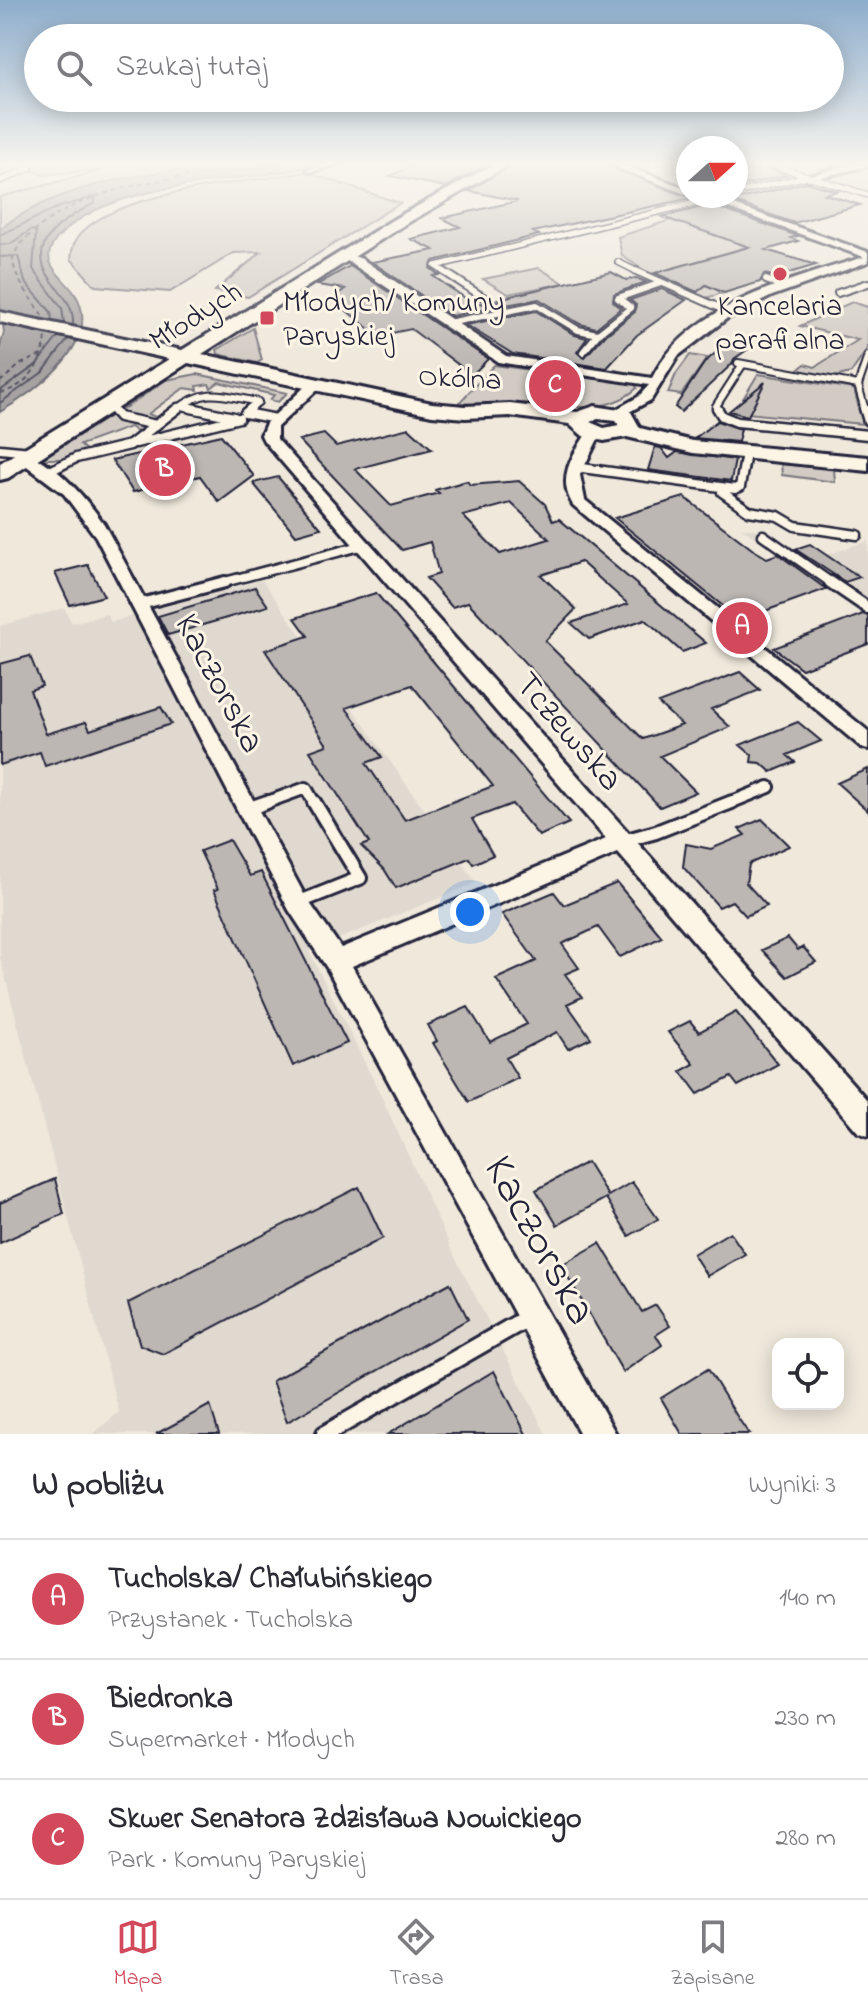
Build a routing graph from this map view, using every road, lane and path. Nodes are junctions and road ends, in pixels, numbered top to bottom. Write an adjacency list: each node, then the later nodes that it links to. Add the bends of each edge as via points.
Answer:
1 (386, 230): 5 (street, Młodych)
2 (586, 230): 12 (lane, via 435,266)
3 (797, 230): 4 (street)
4 (866, 254): 10 (street)
5 (345, 256): 15 (street); 19 (street, Młodych)
6 (618, 262): 8 (lane)
7 (766, 280): 10 (lane)
8 (661, 283): 13 (lane); 16 (lane, via 618,298 631,308)
9 (868, 283): 11 (lane)
10 (784, 287): 13 (street)
11 (838, 293)
12 (503, 310): 15 (lane); 16 (lane, via 537,305 578,330)
13 (729, 312): 20 (street, via 677,350)
14 (0, 317): 19 (street, Okólna)
15 (448, 323): 20 (street, via 510,362)
16 (598, 334): 17 (lane)
17 (583, 352)
18 (868, 356): 22 (lane)
19 (190, 358): 21 (street, Okólna); 23 (street, Młodych)
20 (654, 382): 28 (street)
21 (315, 385): 26 (street); 30 (street, Okólna, via 432,409 510,410)
22 (858, 385): 27 (lane); 31 (lane, via 740,364 716,406 722,416 737,422)
23 (110, 403): 29 (lane, via 119,417); 35 (street, Młodych)
24 (181, 406): 25 (lane); 25 (lane, via 199,393 258,402); 29 (lane)
25 (242, 416): 26 (lane); 32 (lane)
26 (276, 419): 43 (street, Tczewska, via 269,430 271,441)
27 (868, 421)
28 (622, 422): 30 (street, Okólna, via 595,412); 34 (street, via 647,438)
29 (156, 425): 32 (lane)
30 (587, 426): 37 (street)
31 (868, 435)
32 (130, 445): 38 (lane, via 76,458)
33 (0, 449): 35 (lane)
34 (746, 453): 36 (street); 40 (lane, via 740,487)
35 (28, 455): 38 (street, Kaczorska); 39 (street, Młodych)
36 (868, 464)
37 (575, 467): 40 (lane); 46 (street, via 571,492 578,502)
38 (48, 472): 44 (street, Kaczorska, via 87,509)
39 (0, 473)
40 (723, 488): 42 (lane, via 749,511 778,516 795,526)
41 (763, 535): 45 (lane)
42 (857, 535)
43 (364, 545): 44 (lane); 49 (street, Tczewska)
44 (137, 605): 48 (street, Kaczorska)
45 (868, 608)
46 (868, 742)
47 (769, 787): 49 (lane)
48 (247, 809): 50 (street, Kaczorska); 50 (lane, via 306,788 360,878)
49 (623, 841): 51 (street); 52 (street, Tczewska)
50 (297, 903): 51 (street, Kaczorska)
51 (336, 961): 53 (street, Kaczorska)
52 (868, 1122)
53 (534, 1314): 54 (lane); 55 (street, Kaczorska)
54 (325, 1434)
55 (599, 1434)

